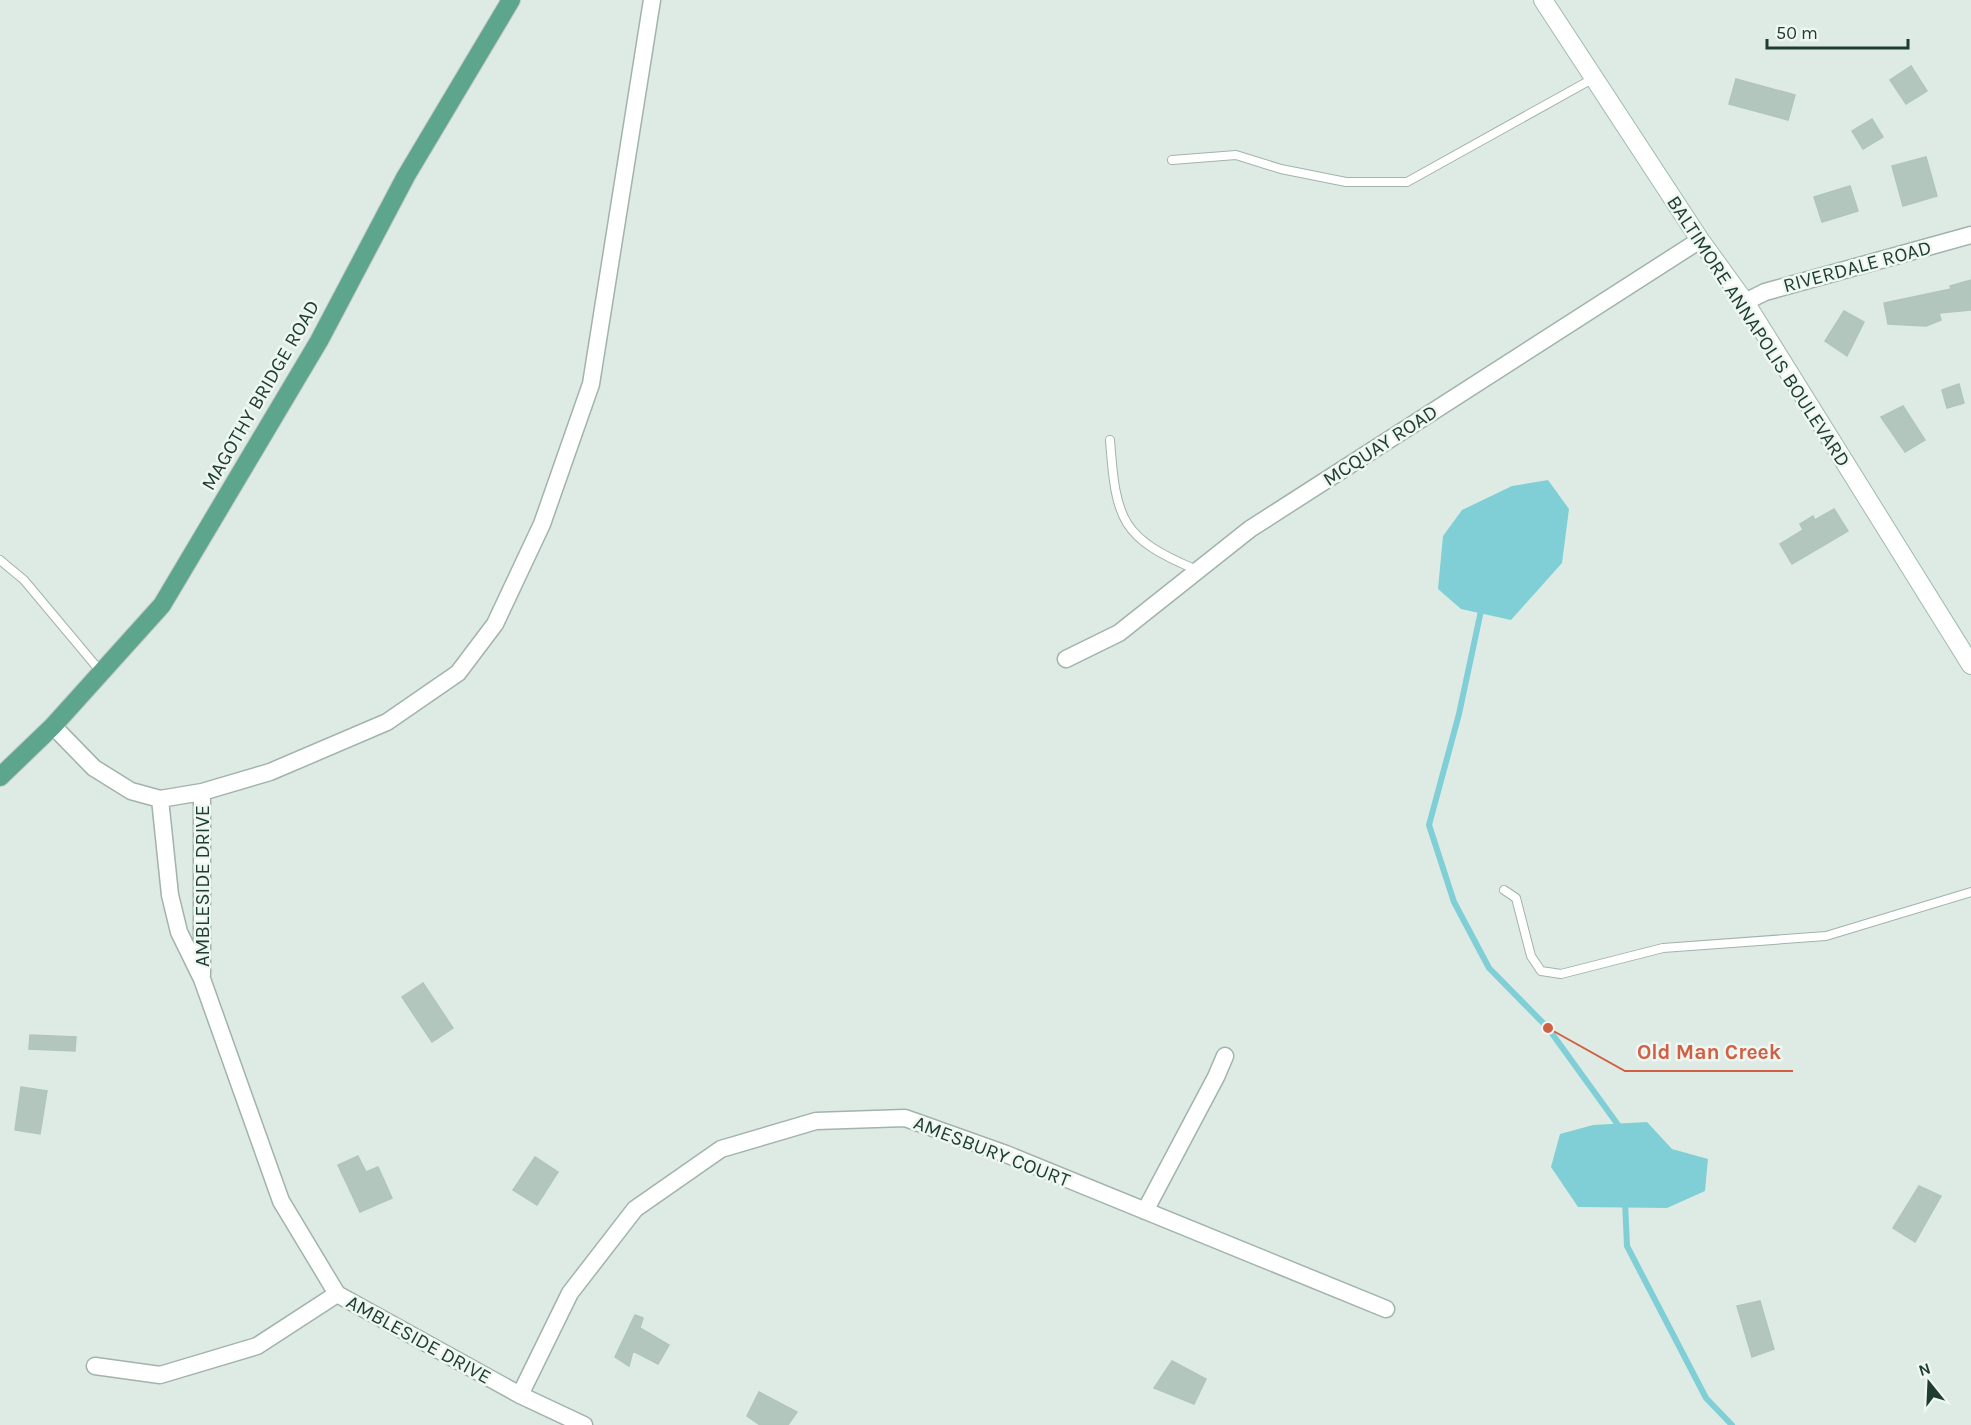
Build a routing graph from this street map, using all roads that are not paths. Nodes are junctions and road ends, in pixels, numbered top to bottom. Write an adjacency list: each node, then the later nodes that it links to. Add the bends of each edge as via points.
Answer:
1 (511, 0): 14 (main road, MAGOTHY BRIDGE ROAD, via 406,176 319,341 231,492 162,605)
2 (652, 0): 17 (street, via 591,384 542,524 495,624 458,673 387,722 270,772)
3 (1543, 0): 4 (main road, BALTIMORE ANNAPOLIS BOULEVARD)
4 (1594, 77): 5 (lane, via 1407,182 1346,182 1236,155); 7 (main road, BALTIMORE ANNAPOLIS BOULEVARD)
5 (1172, 160)
6 (1971, 235): 8 (street, RIVERDALE ROAD, via 1765,292)
7 (1700, 240): 8 (main road, BALTIMORE ANNAPOLIS BOULEVARD); 11 (street, MCQUAY ROAD, via 1250,530)
8 (1745, 302): 13 (main road, BALTIMORE ANNAPOLIS BOULEVARD)
9 (1110, 440): 11 (lane, via 1121,517 1141,541)
10 (0, 560): 14 (lane, via 24,580)
11 (1198, 571): 12 (street, MCQUAY ROAD, via 1119,633)
12 (1066, 659)
13 (1971, 665)
14 (101, 672): 15 (main road, MAGOTHY BRIDGE ROAD)
15 (53, 726): 16 (main road, MAGOTHY BRIDGE ROAD); 18 (street, via 94,768 131,791)
16 (0, 777)
17 (202, 792): 18 (street); 21 (street, AMBLESIDE DRIVE)
18 (160, 799): 21 (street, AMBLESIDE DRIVE, via 170,895 179,932)
19 (1504, 890): 20 (lane, via 1516,898 1531,956 1541,971 1561,974 1663,948 1826,936)
20 (1971, 892)
21 (202, 979): 24 (street, AMBLESIDE DRIVE, via 281,1201)
22 (1225, 1056): 23 (street)
23 (1145, 1211): 25 (street, AMESBURY COURT); 27 (street, AMESBURY COURT, via 905,1118 816,1121 721,1149 635,1209 570,1293)
24 (337, 1294): 26 (street, via 257,1346 160,1375); 27 (street, AMBLESIDE DRIVE)
25 (1386, 1309)
26 (95, 1366)
27 (520, 1395): 28 (street, AMBLESIDE DRIVE)
28 (584, 1425)

